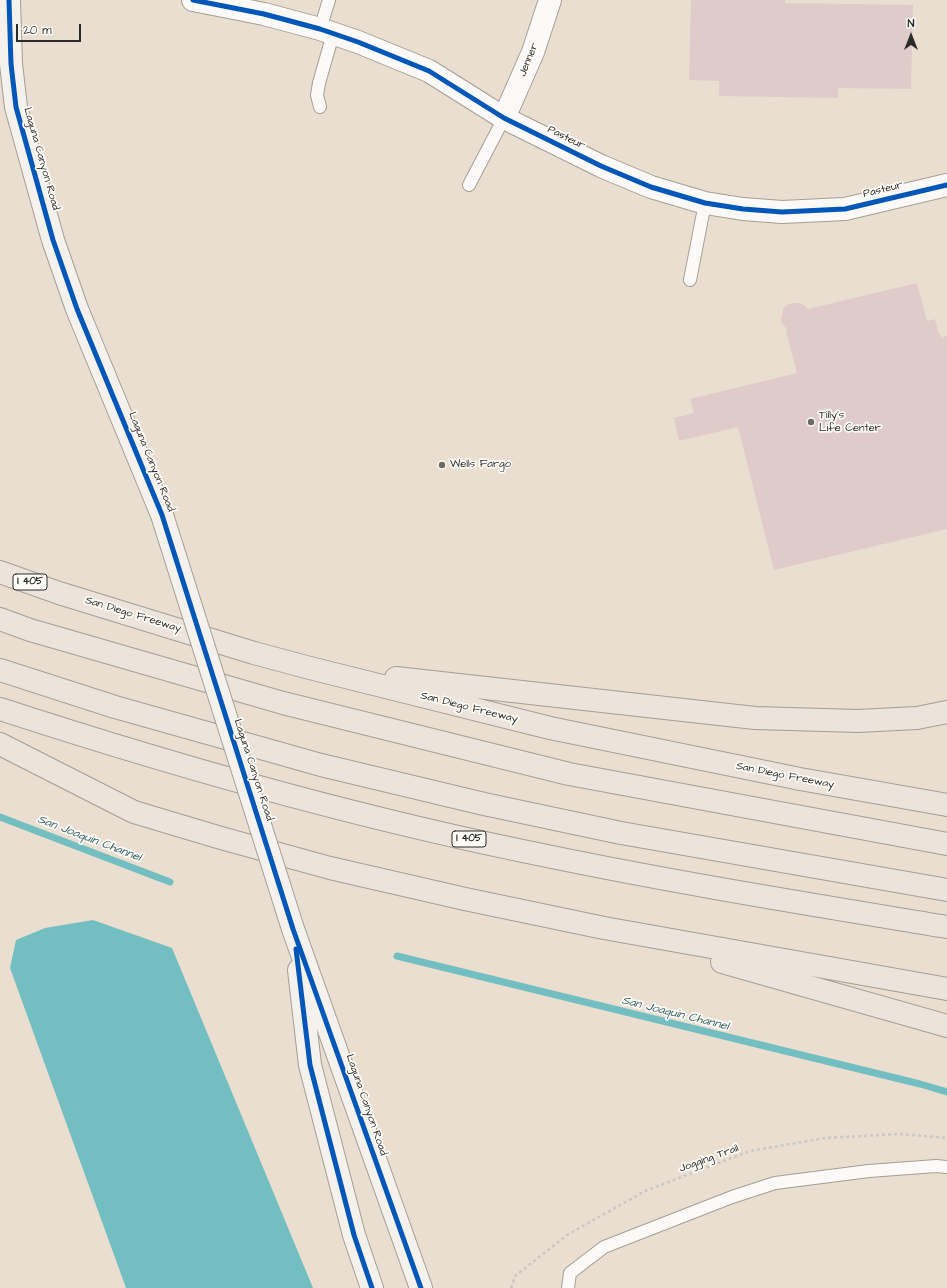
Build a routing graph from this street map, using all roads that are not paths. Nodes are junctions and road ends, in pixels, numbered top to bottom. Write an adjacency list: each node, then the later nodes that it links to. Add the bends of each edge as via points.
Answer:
1 (9, 0): 24 (main road, Laguna Canyon Road, bridge, via 10,64 16,107 54,240 77,309 162,515)
2 (194, 0): 5 (street, Pasteur, via 264,14)
3 (329, 0): 5 (lane)
4 (550, 0): 7 (street, Jenner, via 533,52)
5 (327, 31): 6 (lane, via 317,95); 7 (street, Pasteur, via 429,71)
6 (320, 107)
7 (504, 118): 8 (lane); 10 (street, Pasteur, via 652,188)
8 (469, 185)
9 (947, 185): 10 (street, Pasteur, via 845,209 782,212)
10 (705, 203): 11 (lane)
11 (690, 280)
12 (0, 572): 14 (highway, San Diego Freeway / I 405, via 59,593)
13 (0, 620): 20 (highway, via 283,704 569,774)
14 (310, 668): 17 (highway, via 755,718 858,721 917,718); 19 (highway, San Diego Freeway / I 405, via 550,728 800,780)
15 (0, 670): 21 (highway, via 115,707 321,765 484,804 621,833)
16 (0, 709): 22 (highway, I 405, via 207,773 455,836 665,879)
17 (947, 712)
18 (0, 744): 23 (highway, via 134,812 330,868)
19 (947, 805)
20 (947, 844)
21 (947, 890)
22 (947, 927)
23 (604, 928): 25 (highway); 26 (highway)
24 (294, 929): 28 (main road, Laguna Canyon Road, via 310,1065 354,1235); 29 (main road, Laguna Canyon Road)
25 (947, 989)
26 (947, 1026)
27 (947, 1167): 30 (lane, via 869,1171 775,1183 604,1247 570,1273)
28 (372, 1288)
29 (420, 1288)
30 (568, 1288)

